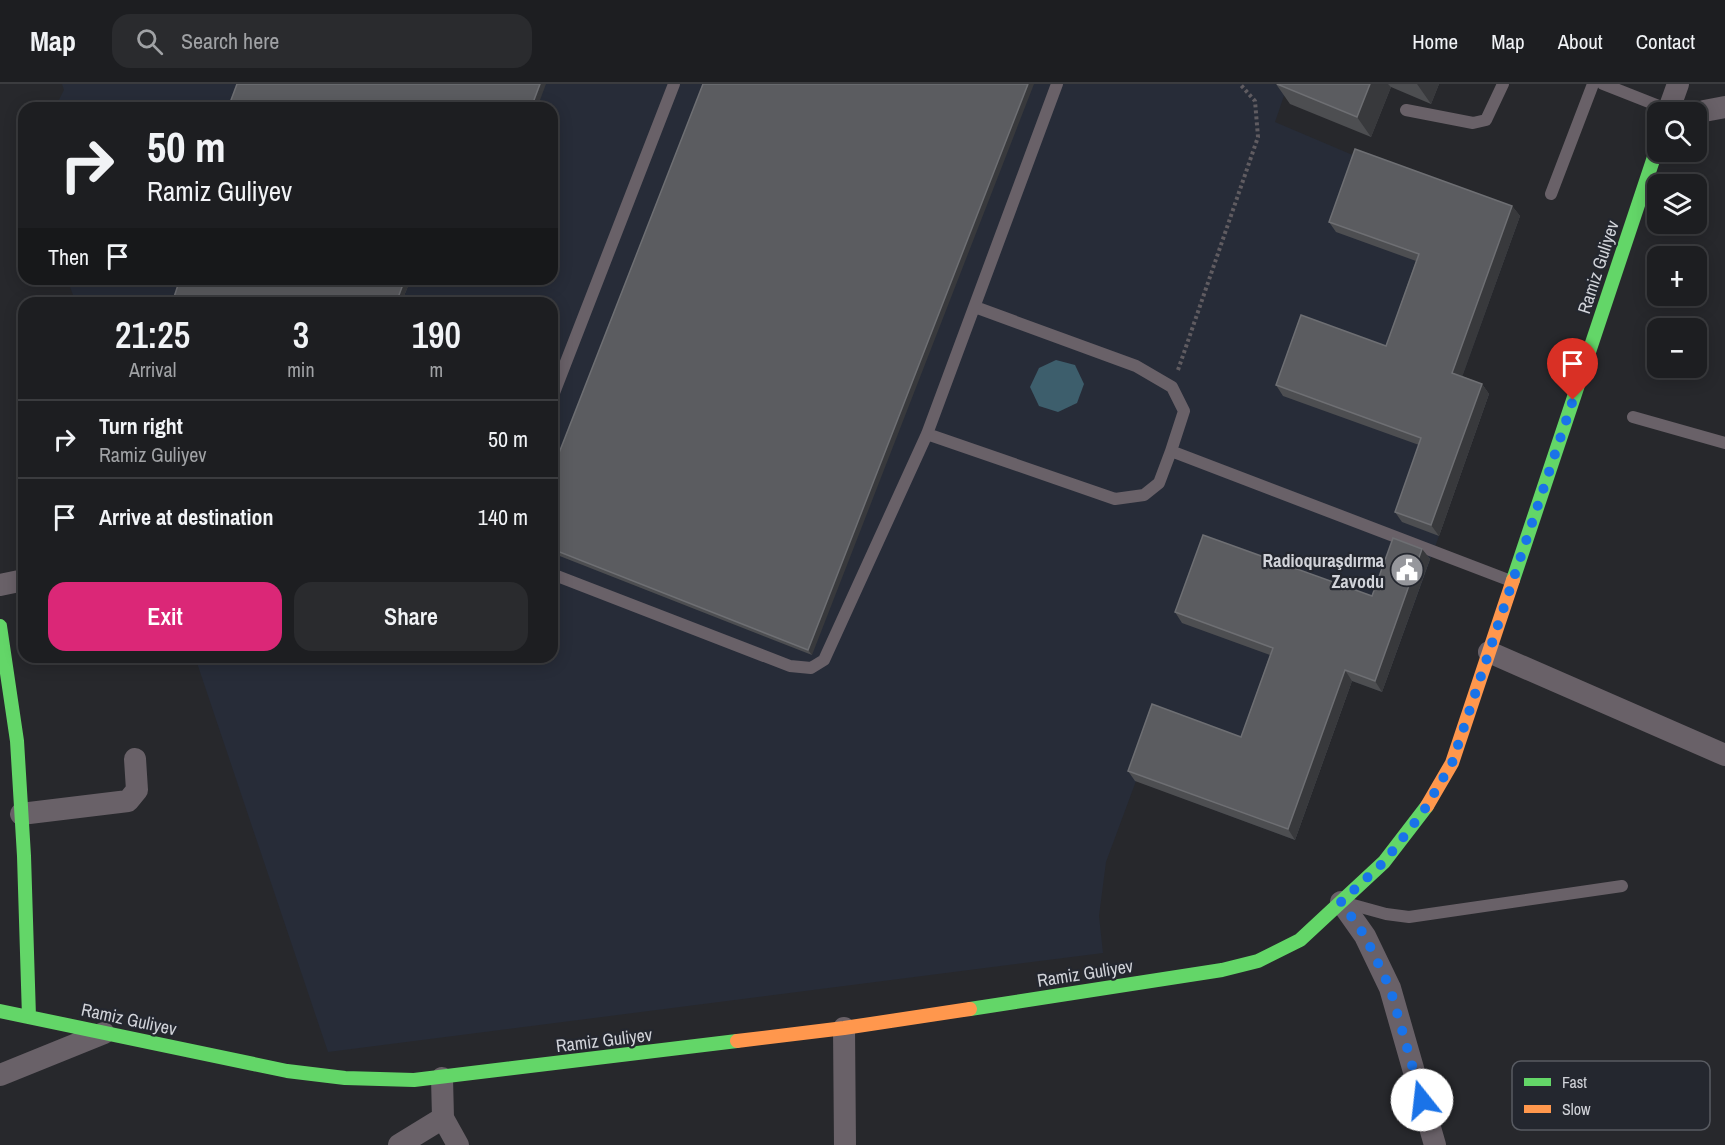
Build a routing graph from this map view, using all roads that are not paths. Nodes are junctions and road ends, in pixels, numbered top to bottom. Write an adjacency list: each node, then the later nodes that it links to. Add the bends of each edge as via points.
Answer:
1 (674, 84): 15 (lane)
2 (1057, 84): 14 (lane)
3 (1503, 84): 10 (lane, via 1486,120 1473,123)
4 (1593, 84): 13 (lane)
5 (1603, 84): 7 (lane)
6 (1678, 84): 8 (street)
7 (1647, 102)
8 (1672, 102)
9 (1725, 107): 11 (street)
10 (1406, 110)
11 (1707, 110)
12 (1652, 162): 22 (street, Ramiz Guliyev)
13 (1551, 194)
14 (975, 307): 17 (lane); 19 (lane, via 1136,366 1172,387 1184,411)
15 (558, 383)
16 (1633, 417): 18 (lane)
17 (927, 434): 19 (lane, via 1115,499 1144,495 1159,483); 20 (lane, via 824,660 811,668 790,666)
18 (1725, 443)
19 (1171, 451): 22 (lane)
20 (558, 576)
21 (18, 581): 23 (street)
22 (1513, 582): 25 (street, Ramiz Guliyev)
23 (0, 585)
24 (0, 626): 28 (street, via 17,741)
25 (1489, 652): 26 (street); 30 (street, Ramiz Guliyev, via 1452,763 1423,812 1384,862)
26 (1725, 755)
27 (135, 759): 28 (street, via 137,790 128,801)
28 (21, 814): 32 (street)
29 (1622, 886): 30 (lane, via 1409,917)
30 (1341, 902): 33 (street, Ramiz Guliyev, via 1300,940 1258,961 1222,970); 41 (street, via 1365,936 1390,988)
31 (0, 1011): 32 (street, Ramiz Guliyev)
32 (29, 1017): 34 (street, Ramiz Guliyev)
33 (844, 1028): 36 (street, Ramiz Guliyev); 40 (street)
34 (105, 1033): 35 (street); 36 (street, Ramiz Guliyev, via 287,1071 345,1078)
35 (0, 1074)
36 (441, 1078): 37 (street)
37 (443, 1118): 38 (street); 39 (street)
38 (399, 1145)
39 (458, 1145)
40 (845, 1145)
41 (1435, 1145)

